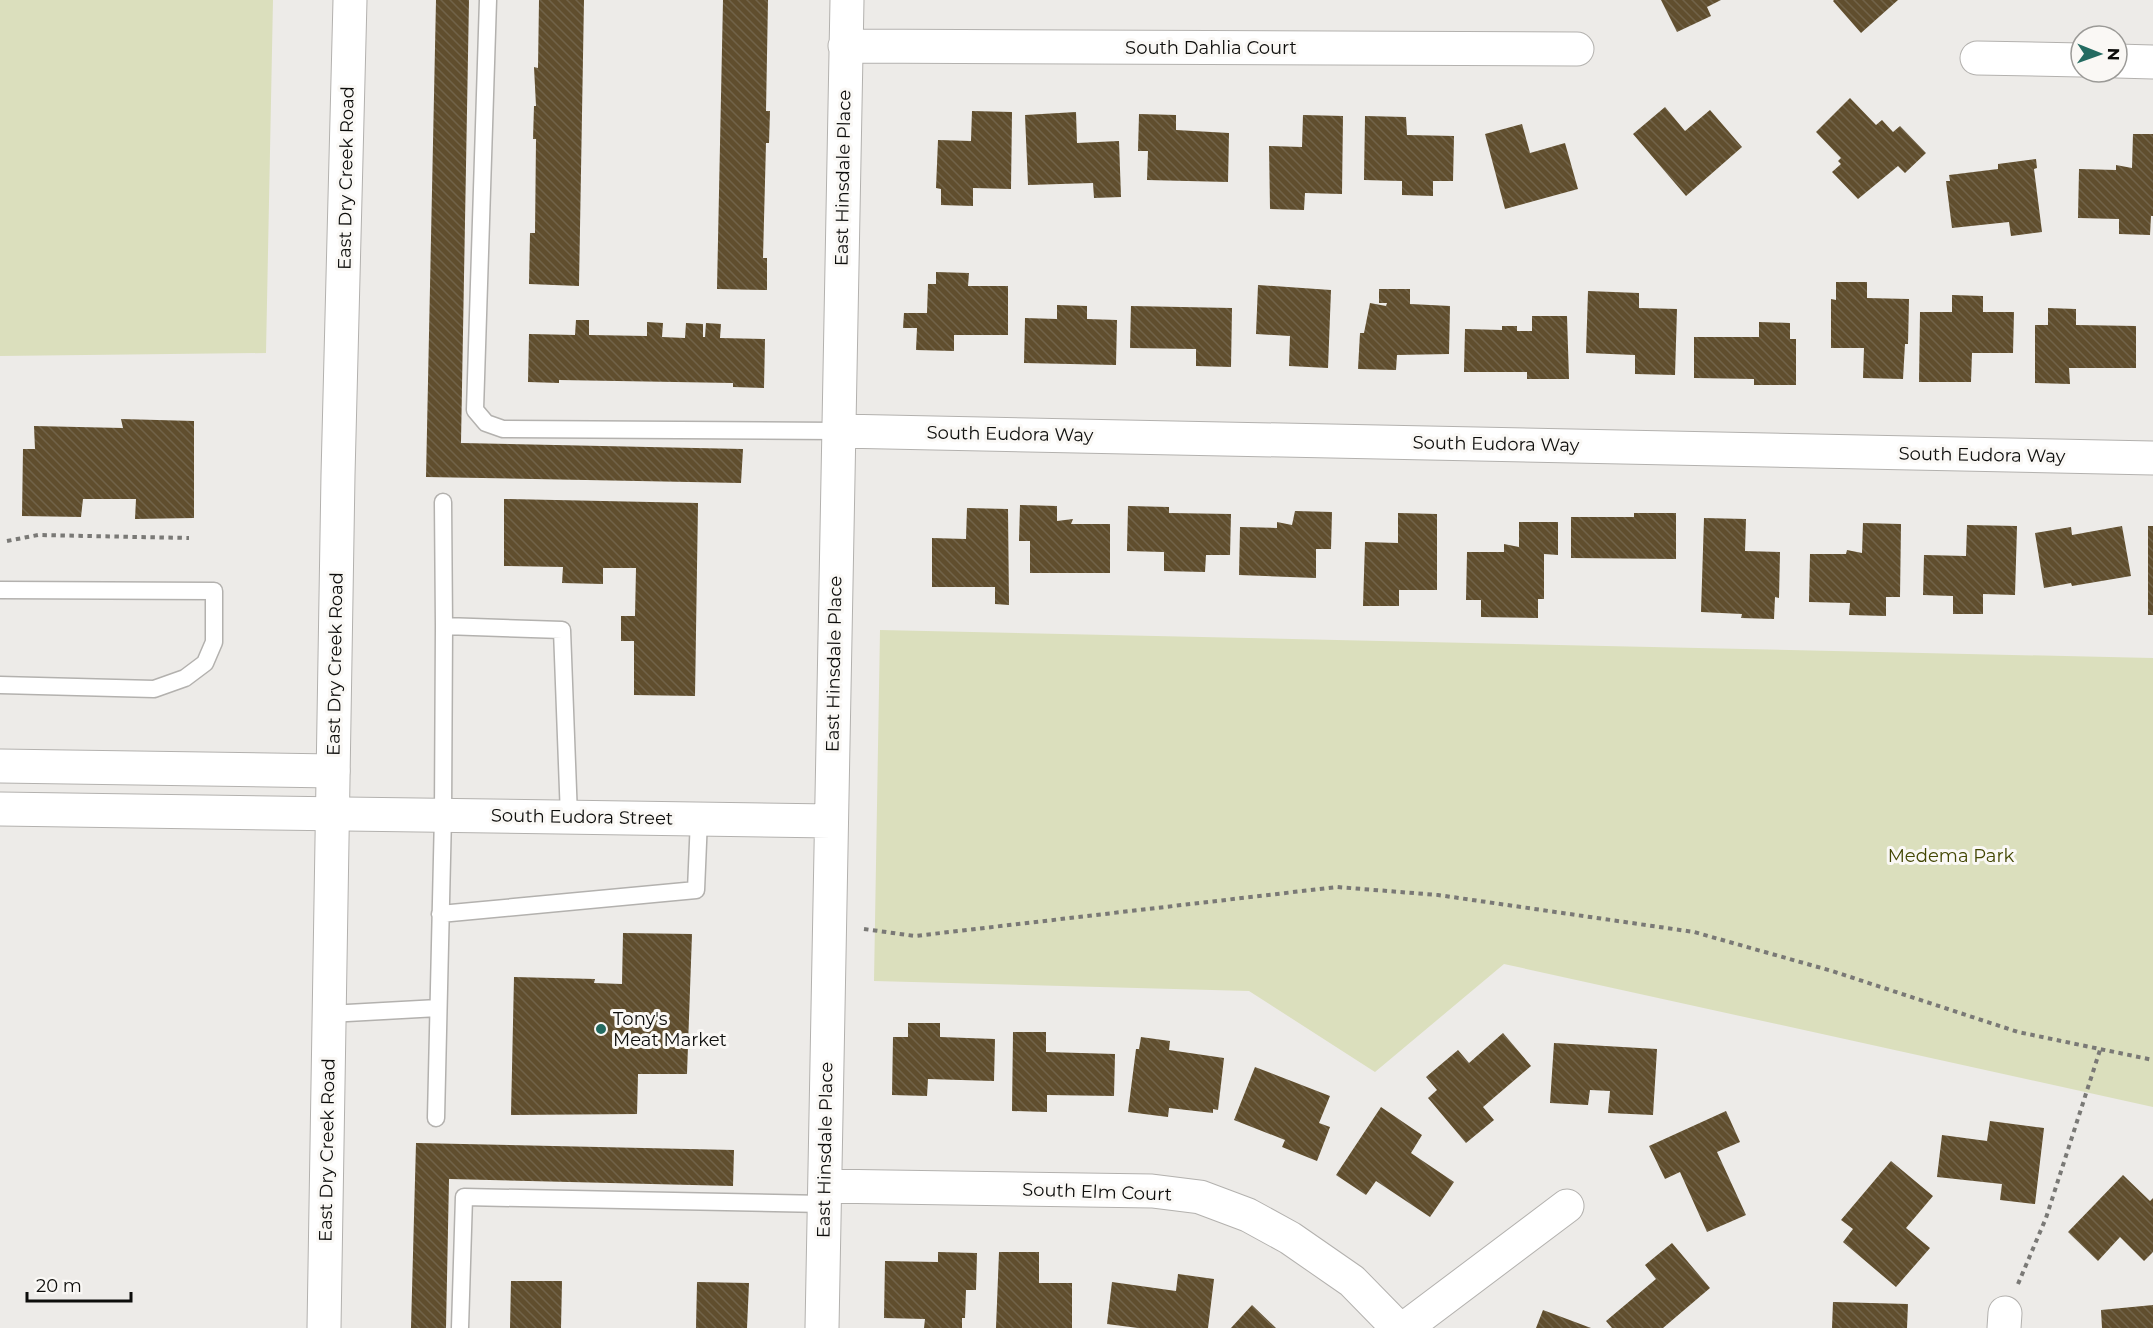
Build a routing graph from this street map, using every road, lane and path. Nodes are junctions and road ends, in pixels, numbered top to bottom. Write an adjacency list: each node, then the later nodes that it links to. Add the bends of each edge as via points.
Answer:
1 (350, 0): 19 (street, East Dry Creek Road)
2 (488, 0): 10 (lane, via 476,410 486,423 503,429)
3 (847, 0): 4 (street, East Hinsdale Place)
4 (845, 46): 5 (street, South Dahlia Court); 10 (street, East Hinsdale Place)
5 (1577, 49)
6 (1977, 58): 7 (street)
7 (2069, 60)
8 (2129, 61): 9 (street)
9 (2153, 62)
10 (838, 431): 11 (street, South Eudora Way); 25 (street, East Hinsdale Place)
11 (2153, 458)
12 (443, 502): 16 (lane)
13 (189, 538): 14 (path, via 38,535)
14 (7, 541)
15 (0, 590): 17 (lane, via 214,591 214,642 205,663 185,678 154,689)
16 (444, 626): 22 (lane); 23 (lane, via 562,630)
17 (0, 685)
18 (0, 766): 19 (street)
19 (333, 771): 21 (street, East Dry Creek Road)
20 (0, 809): 21 (street, South Eudora Street)
21 (333, 813): 22 (street, South Eudora Street); 29 (street, East Dry Creek Road)
22 (443, 815): 23 (street, South Eudora Street); 26 (lane)
23 (569, 817): 24 (street, South Eudora Street)
24 (699, 819): 25 (street, South Eudora Street); 26 (lane, via 696,891)
25 (831, 821): 27 (street, East Hinsdale Place)
26 (440, 914): 28 (lane)
27 (829, 925): 30 (path, via 915,936 1337,887 1438,895 1694,932 1832,971 2018,1032); 33 (street, East Hinsdale Place)
28 (438, 1008): 29 (lane); 32 (lane)
29 (329, 1014): 36 (street, East Dry Creek Road)
30 (2100, 1050): 31 (path); 35 (path, via 2046,1218)
31 (2153, 1060)
32 (436, 1118)
33 (825, 1195): 37 (lane, via 464,1197); 38 (street, East Hinsdale Place); 39 (street, South Elm Court, via 1152,1191 1200,1197 1248,1215 1290,1238 1352,1281)
34 (1567, 1206): 40 (street)
35 (2004, 1320)
36 (324, 1328)
37 (460, 1328)
38 (822, 1328)
39 (1398, 1328)
40 (1405, 1328)

